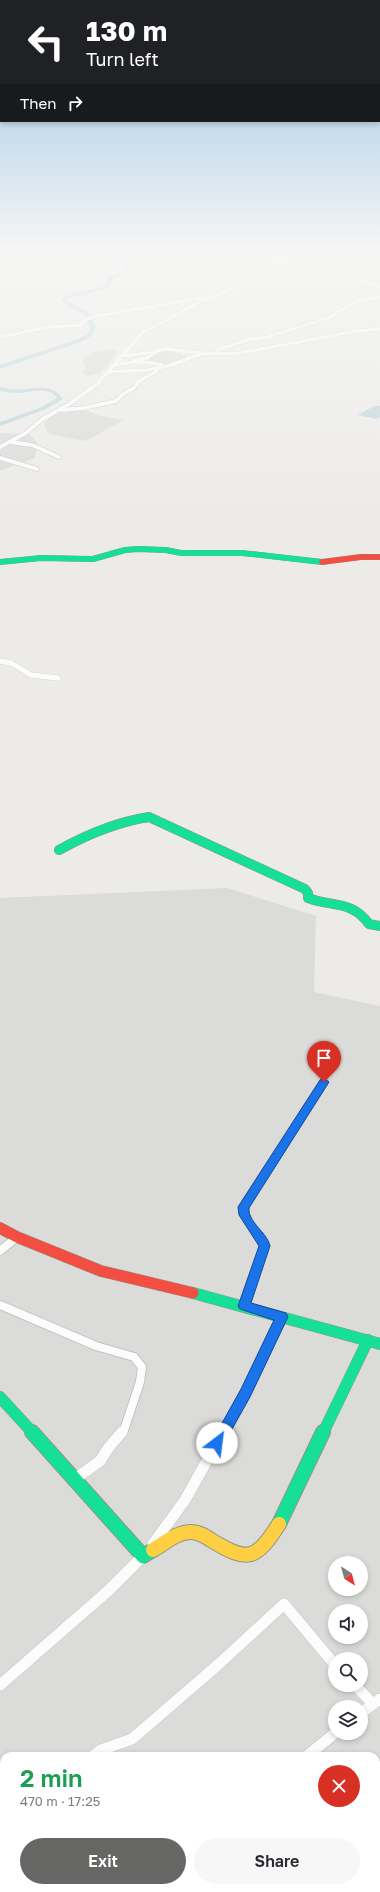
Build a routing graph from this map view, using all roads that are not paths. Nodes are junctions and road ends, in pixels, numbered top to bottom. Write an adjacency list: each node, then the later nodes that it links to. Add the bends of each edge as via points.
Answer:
1 (136, 338): 6 (street)
2 (254, 338): 5 (street)
3 (318, 338): 5 (street, via 240,353)
4 (155, 352): 5 (street, via 168,349); 6 (street); 8 (street, via 151,356)
5 (205, 353): 7 (street); 7 (street)
6 (120, 356): 9 (street)
7 (196, 356): 10 (street)
8 (133, 361): 9 (street); 10 (street)
9 (112, 366): 11 (street)
10 (168, 366): 11 (street, via 143,371); 12 (street, via 142,379 116,401)
11 (108, 372): 12 (street, via 97,384)
12 (57, 411): 13 (street)
13 (10, 442): 14 (street); 16 (street, via 32,445)
14 (0, 447)
15 (0, 458): 17 (street)
16 (59, 458)
17 (37, 469)
18 (380, 557): 19 (street, via 326,562 242,553 181,553 138,549 93,559 41,558)
19 (1, 563)
20 (0, 661): 21 (street, via 11,663 31,675)
21 (58, 678)
22 (59, 850): 23 (street, via 95,831 132,819 149,818 305,889 308,898 315,903 334,902 362,915 366,923)
23 (380, 926)
24 (324, 1082): 29 (street, via 243,1207 243,1212 256,1234 264,1241)
25 (0, 1228): 26 (street)
26 (17, 1237): 27 (street); 29 (street, via 101,1271)
27 (0, 1252)
28 (0, 1305): 34 (street, via 96,1346 130,1355 142,1367 140,1382 124,1430 100,1461)
29 (244, 1306): 30 (street)
30 (282, 1317): 31 (street); 35 (street, via 246,1393 182,1505 167,1528)
31 (368, 1340): 32 (street); 35 (street, via 279,1524 268,1541 254,1555 246,1558 235,1555 201,1534 186,1532)
32 (380, 1344)
33 (0, 1397): 34 (street)
34 (75, 1479): 35 (street)
35 (143, 1556): 37 (street, via 108,1591)
36 (328, 1657): 42 (street, via 284,1604 132,1739)
37 (0, 1685)
38 (364, 1692): 39 (street)
39 (377, 1702): 40 (street)
40 (368, 1708)
41 (328, 1738): 43 (street)
42 (98, 1752)
43 (312, 1752)

